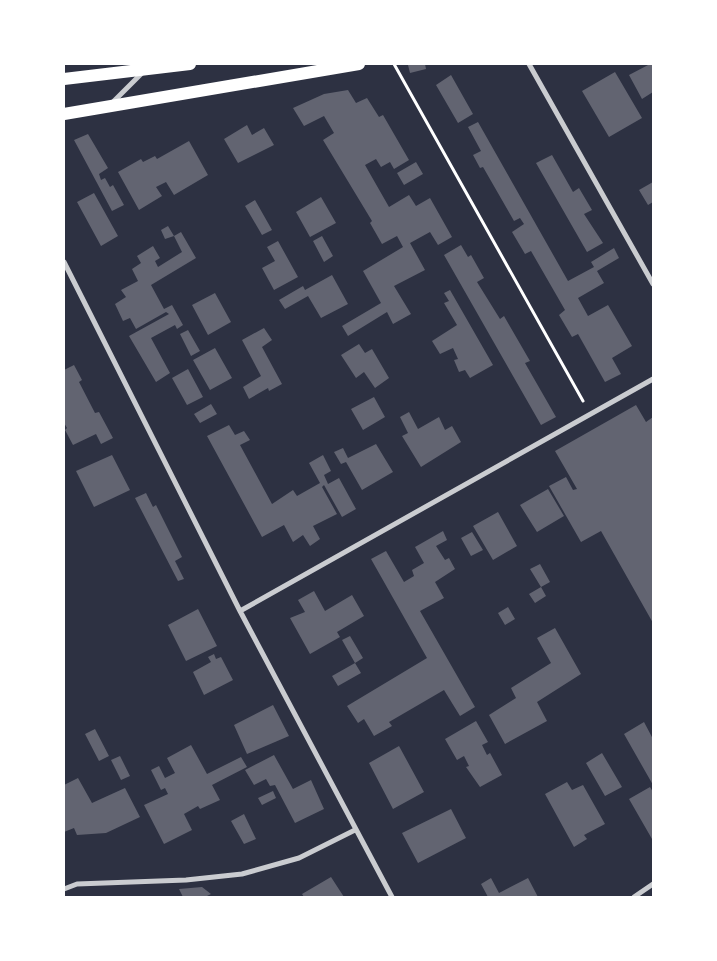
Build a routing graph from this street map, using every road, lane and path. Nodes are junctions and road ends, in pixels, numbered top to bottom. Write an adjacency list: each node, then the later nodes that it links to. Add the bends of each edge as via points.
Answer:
1 (190, 64): 5 (main road)
2 (358, 64): 7 (main road)
3 (394, 64): 12 (path)
4 (529, 64): 10 (street)
5 (147, 67): 6 (main road); 7 (street)
6 (64, 79)
7 (109, 106): 8 (main road)
8 (64, 114)
9 (64, 262): 13 (street)
10 (653, 284)
11 (653, 379): 12 (street)
12 (590, 414): 13 (street)
13 (240, 611): 14 (street)
14 (355, 830): 16 (street, via 299,858 242,874 186,880 77,884); 17 (street)
15 (653, 884): 18 (street)
16 (64, 889)
17 (392, 897)
18 (634, 897)

